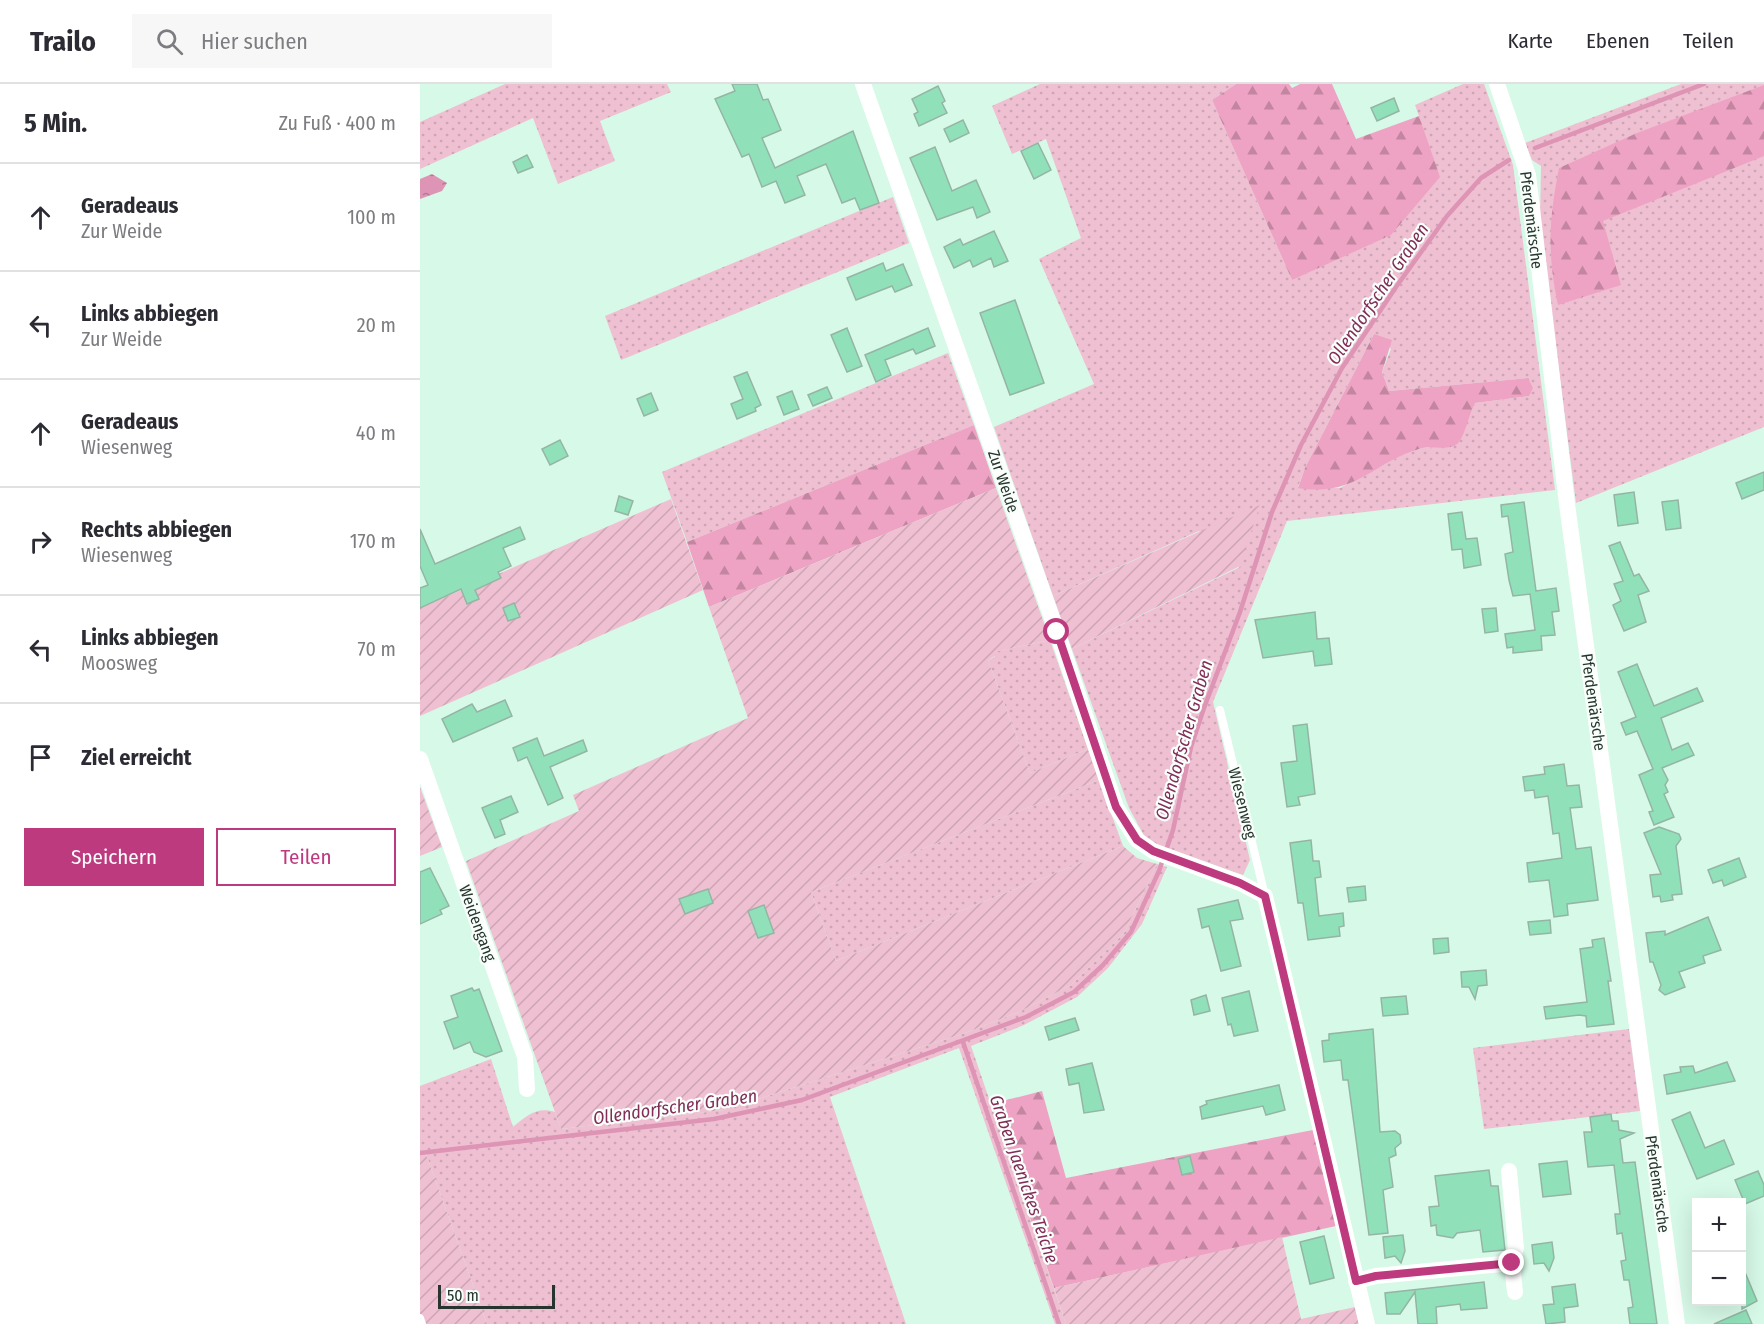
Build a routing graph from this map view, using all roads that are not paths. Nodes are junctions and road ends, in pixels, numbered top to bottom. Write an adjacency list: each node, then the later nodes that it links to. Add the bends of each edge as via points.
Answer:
1 (863, 84): 5 (street, Zur Weide, via 1116,807 1137,840 1153,851)
2 (1497, 84): 14 (street, Pferdemärsche, via 1528,175 1569,515)
3 (1220, 710): 5 (lane, Wiesenweg)
4 (420, 759): 6 (street, Weidengang, via 525,1057)
5 (1265, 896): 9 (street, Wiesenweg)
6 (527, 1089)
7 (1509, 1171): 8 (street, via 1516,1248)
8 (1512, 1263): 9 (street); 10 (street)
9 (1356, 1281): 13 (street, Wiesenweg)
10 (1515, 1293)
11 (420, 1318): 12 (lane)
12 (422, 1324)
13 (1366, 1324)
14 (1677, 1324)

